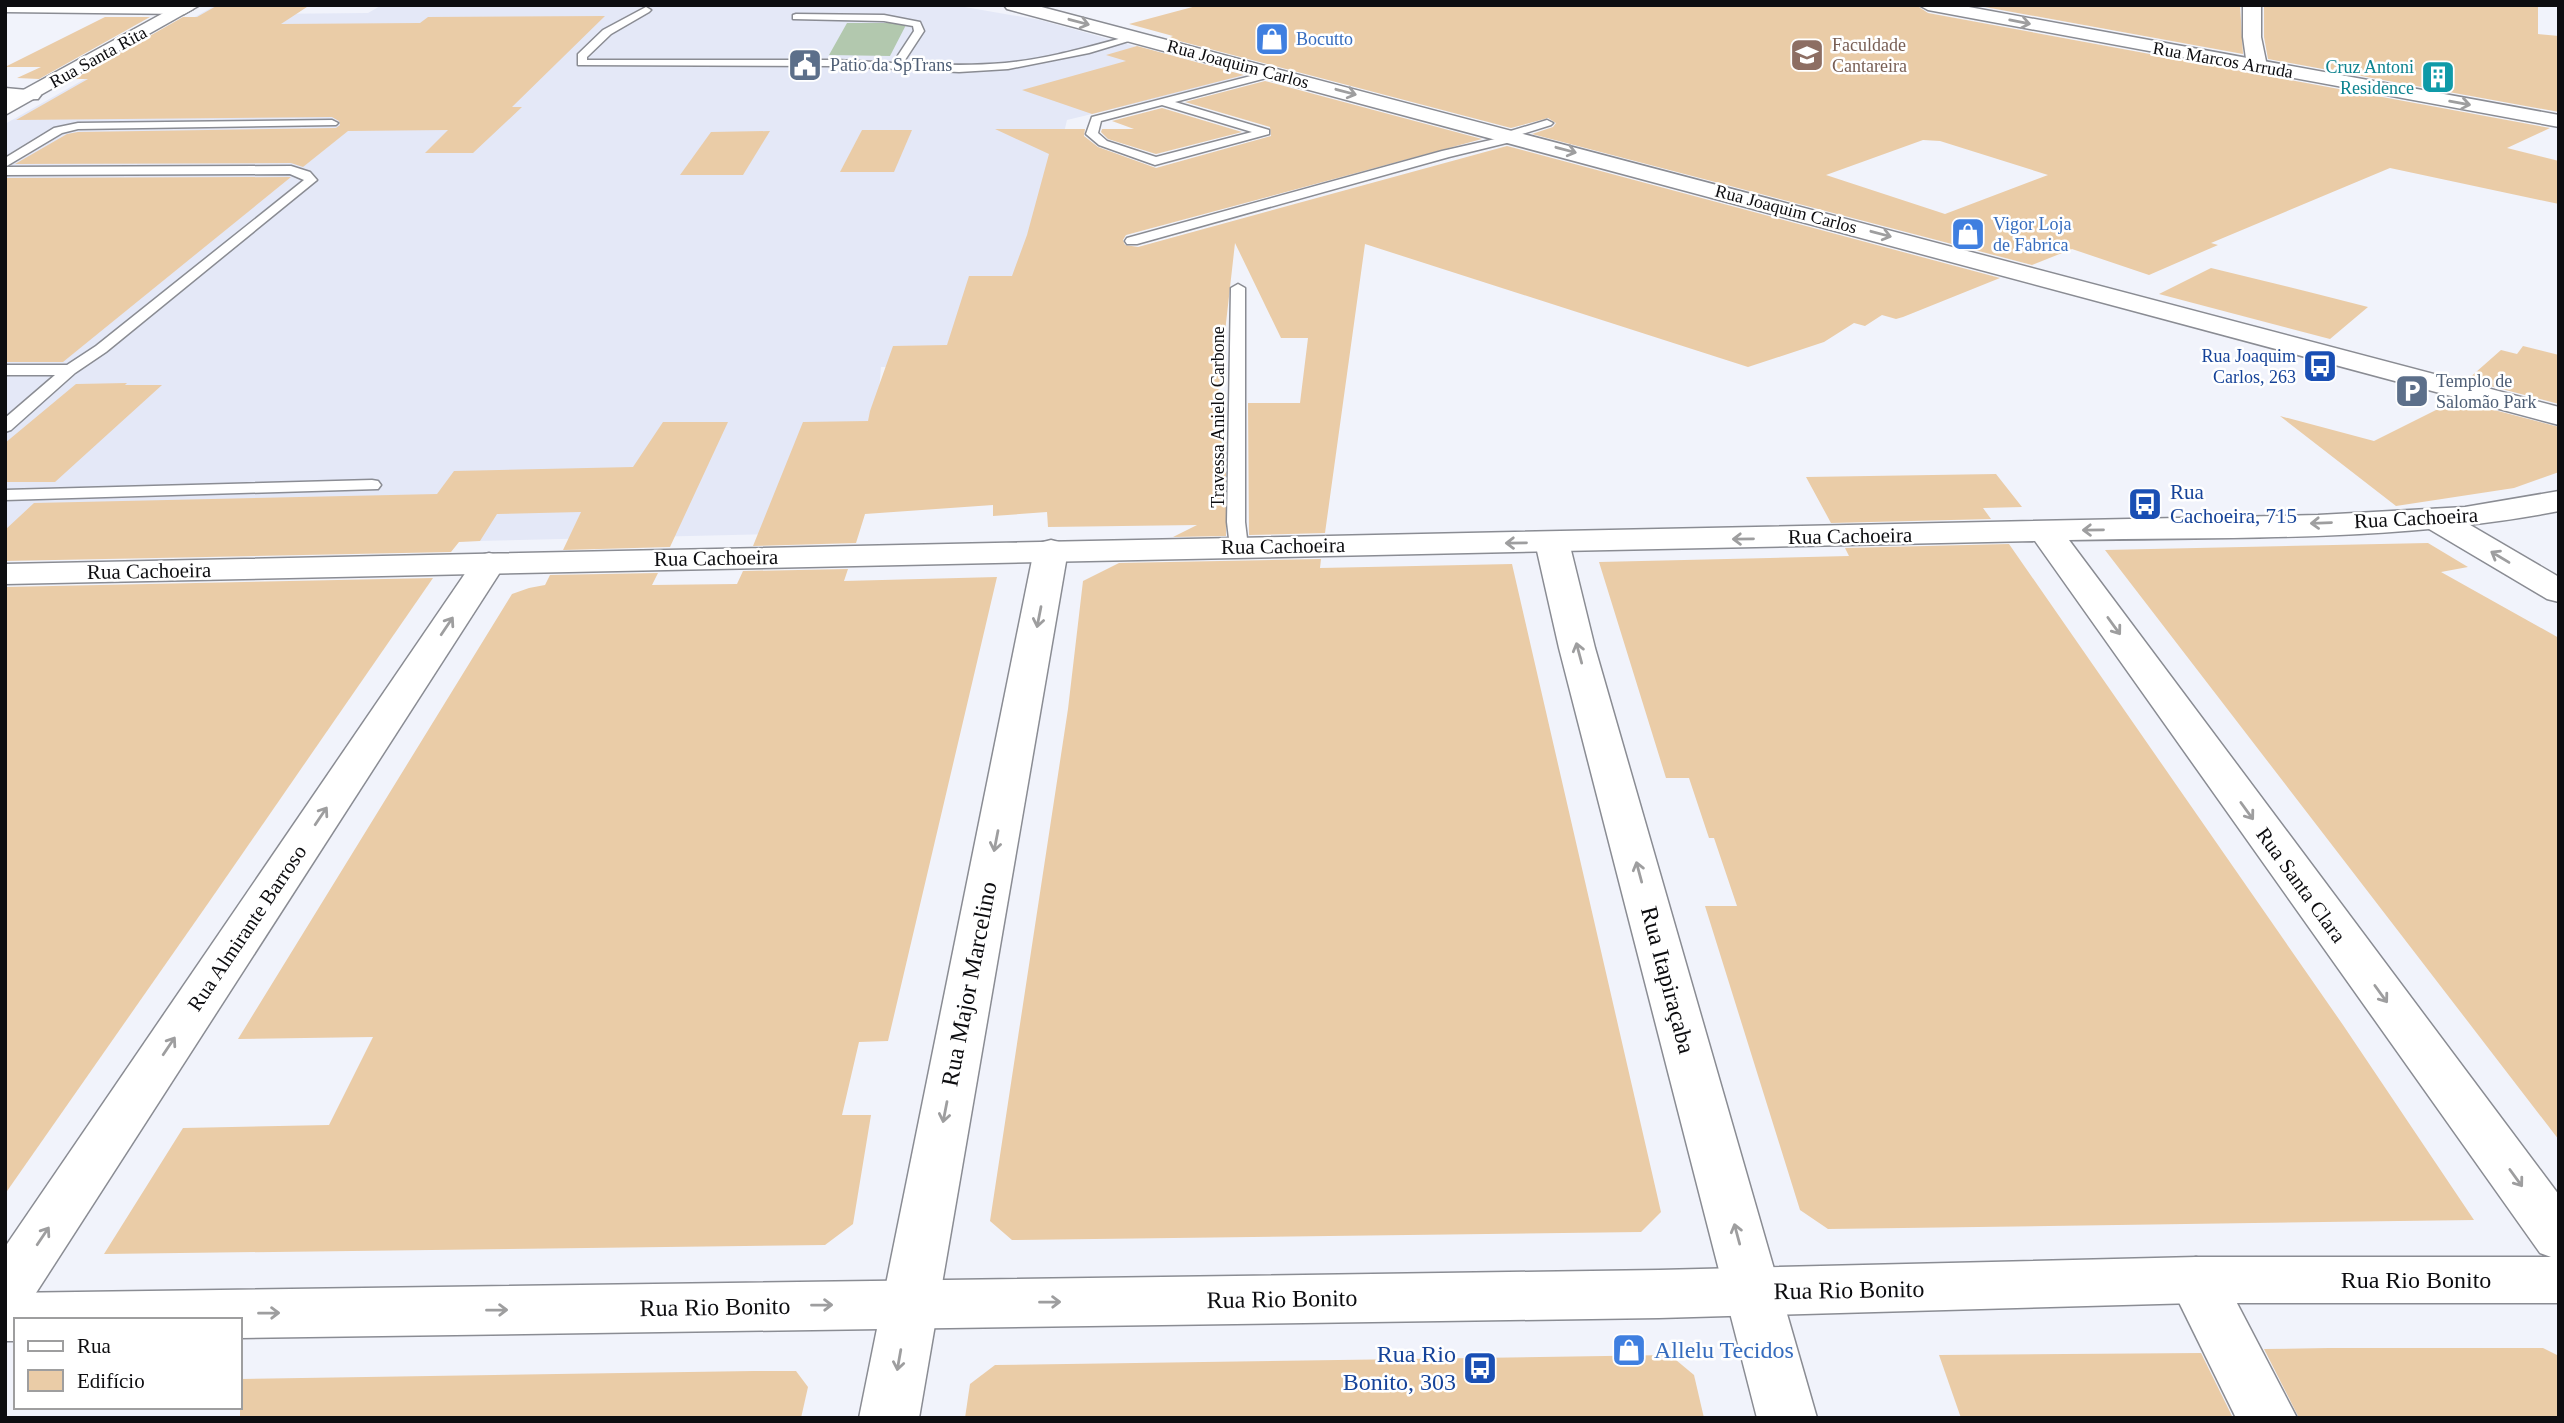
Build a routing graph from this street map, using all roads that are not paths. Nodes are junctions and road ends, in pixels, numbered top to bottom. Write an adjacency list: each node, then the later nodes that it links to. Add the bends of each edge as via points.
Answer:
1 (1013, 5): 8 (street, Rua Joaquim Carlos, one-way to 8)
2 (1928, 5): 9 (street, Rua Marcos Arruda, one-way to 9)
3 (2252, 5): 9 (street)
4 (5, 6): 5 (street)
5 (188, 7): 13 (street, Rua Santa Rita)
6 (651, 7): 10 (lane, via 607,32 582,56 582,63 836,62)
7 (796, 17): 10 (lane, via 884,18 917,24 919,31)
8 (1137, 37): 10 (lane, via 1008,66); 11 (street, Rua Joaquim Carlos)
9 (2257, 66): 16 (street, Rua Marcos Arruda, one-way to 16)
10 (895, 67)
11 (1274, 73): 14 (lane); 19 (street, Rua Joaquim Carlos, one-way to 19)
12 (5, 94): 13 (street)
13 (31, 94): 15 (street, Rua Santa Rita)
14 (1163, 102): 14 (lane, via 1096,120 1092,134 1111,146 1156,161 1265,132)
15 (5, 109)
16 (2559, 121)
17 (332, 123): 22 (lane, via 78,126 58,130)
18 (1547, 123): 20 (lane)
19 (1482, 128): 20 (street, Rua Joaquim Carlos); 21 (lane)
20 (1514, 136): 21 (lane); 28 (street, Rua Joaquim Carlos, one-way to 28)
21 (1446, 154): 24 (lane)
22 (5, 163)
23 (5, 171): 27 (lane, via 291,170 311,180)
24 (1132, 241)
25 (1238, 288): 36 (lane, Travessa Anielo Carbone)
26 (5, 370): 27 (lane)
27 (70, 370): 29 (lane)
28 (2559, 415)
29 (5, 427)
30 (372, 485): 31 (lane)
31 (5, 495)
32 (2559, 501): 33 (street, Rua Cachoeira, via 2508,513)
33 (2436, 519): 34 (street, Rua Cachoeira, one-way to 34); 40 (street, one-way to 33)
34 (2045, 531): 35 (street, Rua Cachoeira, one-way to 35); 41 (street, Rua Santa Clara, one-way to 41)
35 (1552, 542): 36 (street, Rua Cachoeira, one-way to 36); 44 (street, Rua Itapiraçaba, one-way to 35)
36 (1239, 547): 37 (street, Rua Cachoeira)
37 (1051, 550): 38 (street, Rua Cachoeira); 46 (street, Rua Major Marcelino, one-way to 46)
38 (489, 563): 39 (street, Rua Cachoeira); 45 (street, Rua Almirante Barroso, one-way to 38)
39 (5, 574)
40 (2559, 592)
41 (2559, 1237)
42 (2196, 1280): 43 (street, Rua Rio Bonito); 44 (street, Rua Rio Bonito); 50 (street)
43 (2559, 1280)
44 (1753, 1292): 46 (street, Rua Rio Bonito, one-way to 44); 49 (street, Rua Itapiraçaba)
45 (5, 1293)
46 (909, 1304): 47 (street, Rua Rio Bonito, one-way to 46); 48 (street, Rua Major Marcelino, one-way to 48)
47 (5, 1317)
48 (889, 1418)
49 (1787, 1418)
50 (2267, 1418)

